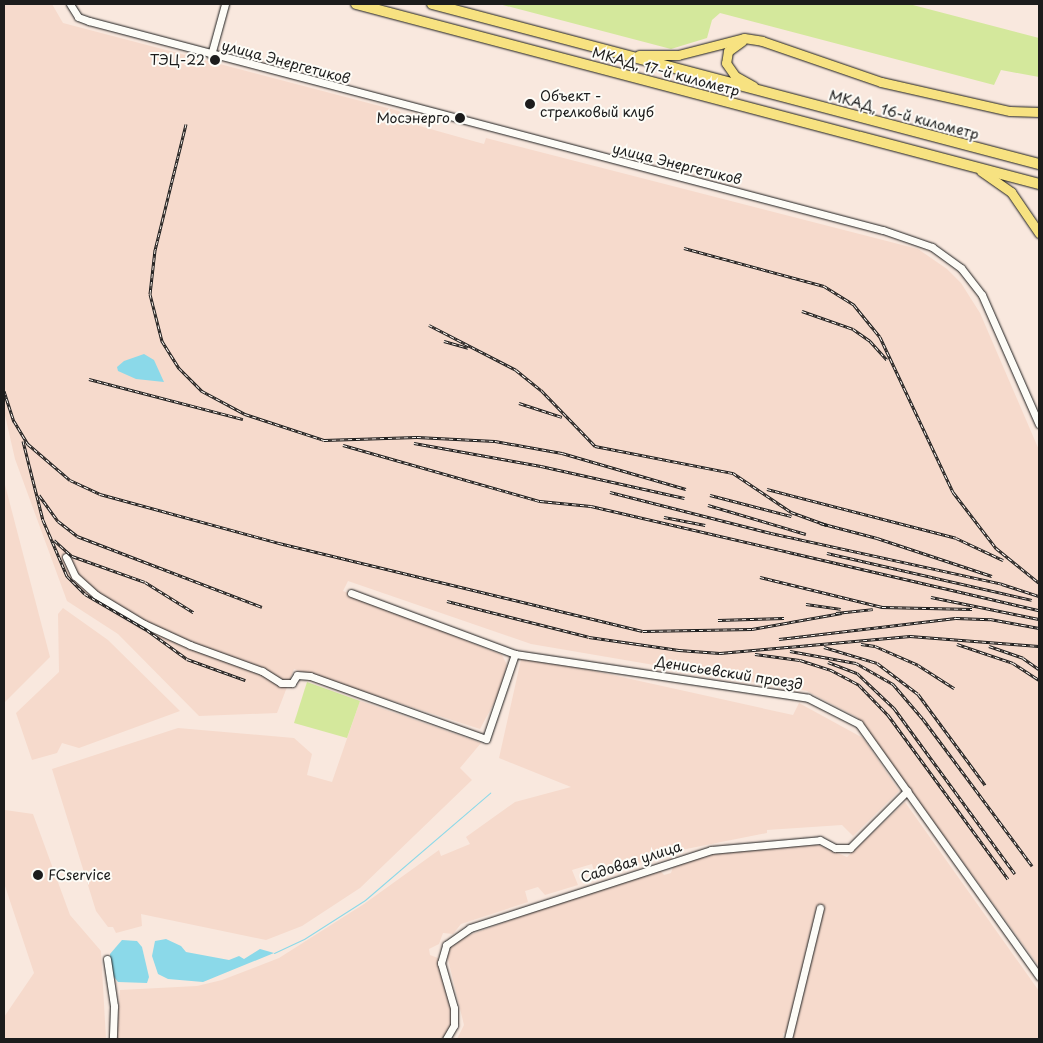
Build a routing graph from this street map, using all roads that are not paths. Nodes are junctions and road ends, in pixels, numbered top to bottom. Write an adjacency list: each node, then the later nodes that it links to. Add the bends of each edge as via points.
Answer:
1 (70, 4): 7 (street, улица Энергетиков, via 82,18)
2 (225, 4): 7 (street)
3 (356, 4): 11 (highway, МКАД, 17-й километр)
4 (432, 4): 6 (highway, МКАД, 17-й километр)
5 (751, 39): 6 (main road, via 738,38 678,55); 8 (main road, via 732,47 726,63 735,76); 9 (main road, via 881,82 1010,111)
6 (622, 54): 8 (highway, МКАД, 17-й километр)
7 (211, 55): 14 (street, улица Энергетиков, via 883,230 932,247 961,268 982,295)
8 (762, 91): 10 (highway, МКАД, 16-й километр)
9 (1039, 112)
10 (1039, 164)
11 (969, 166): 12 (highway); 13 (main road, via 988,174 1011,192)
12 (1039, 184)
13 (1039, 233)
14 (1039, 424)
15 (66, 557): 17 (street, via 75,576 96,595 144,624 190,645 262,671 281,683 292,683 297,675 310,676 486,738)
16 (351, 593): 17 (street, Денисьевский проезд)
17 (515, 654): 18 (street, Денисьевский проезд, via 808,698 858,724)
18 (907, 791): 21 (street, Денисьевский проезд); 23 (street, Садовая улица, via 850,848 835,848 820,840 711,850 470,928 446,945 442,963 454,1008 454,1025)
19 (820, 908): 24 (street)
20 (107, 959): 22 (street, via 114,1006)
21 (1039, 976)
22 (113, 1039)
23 (446, 1039)
24 (788, 1039)

